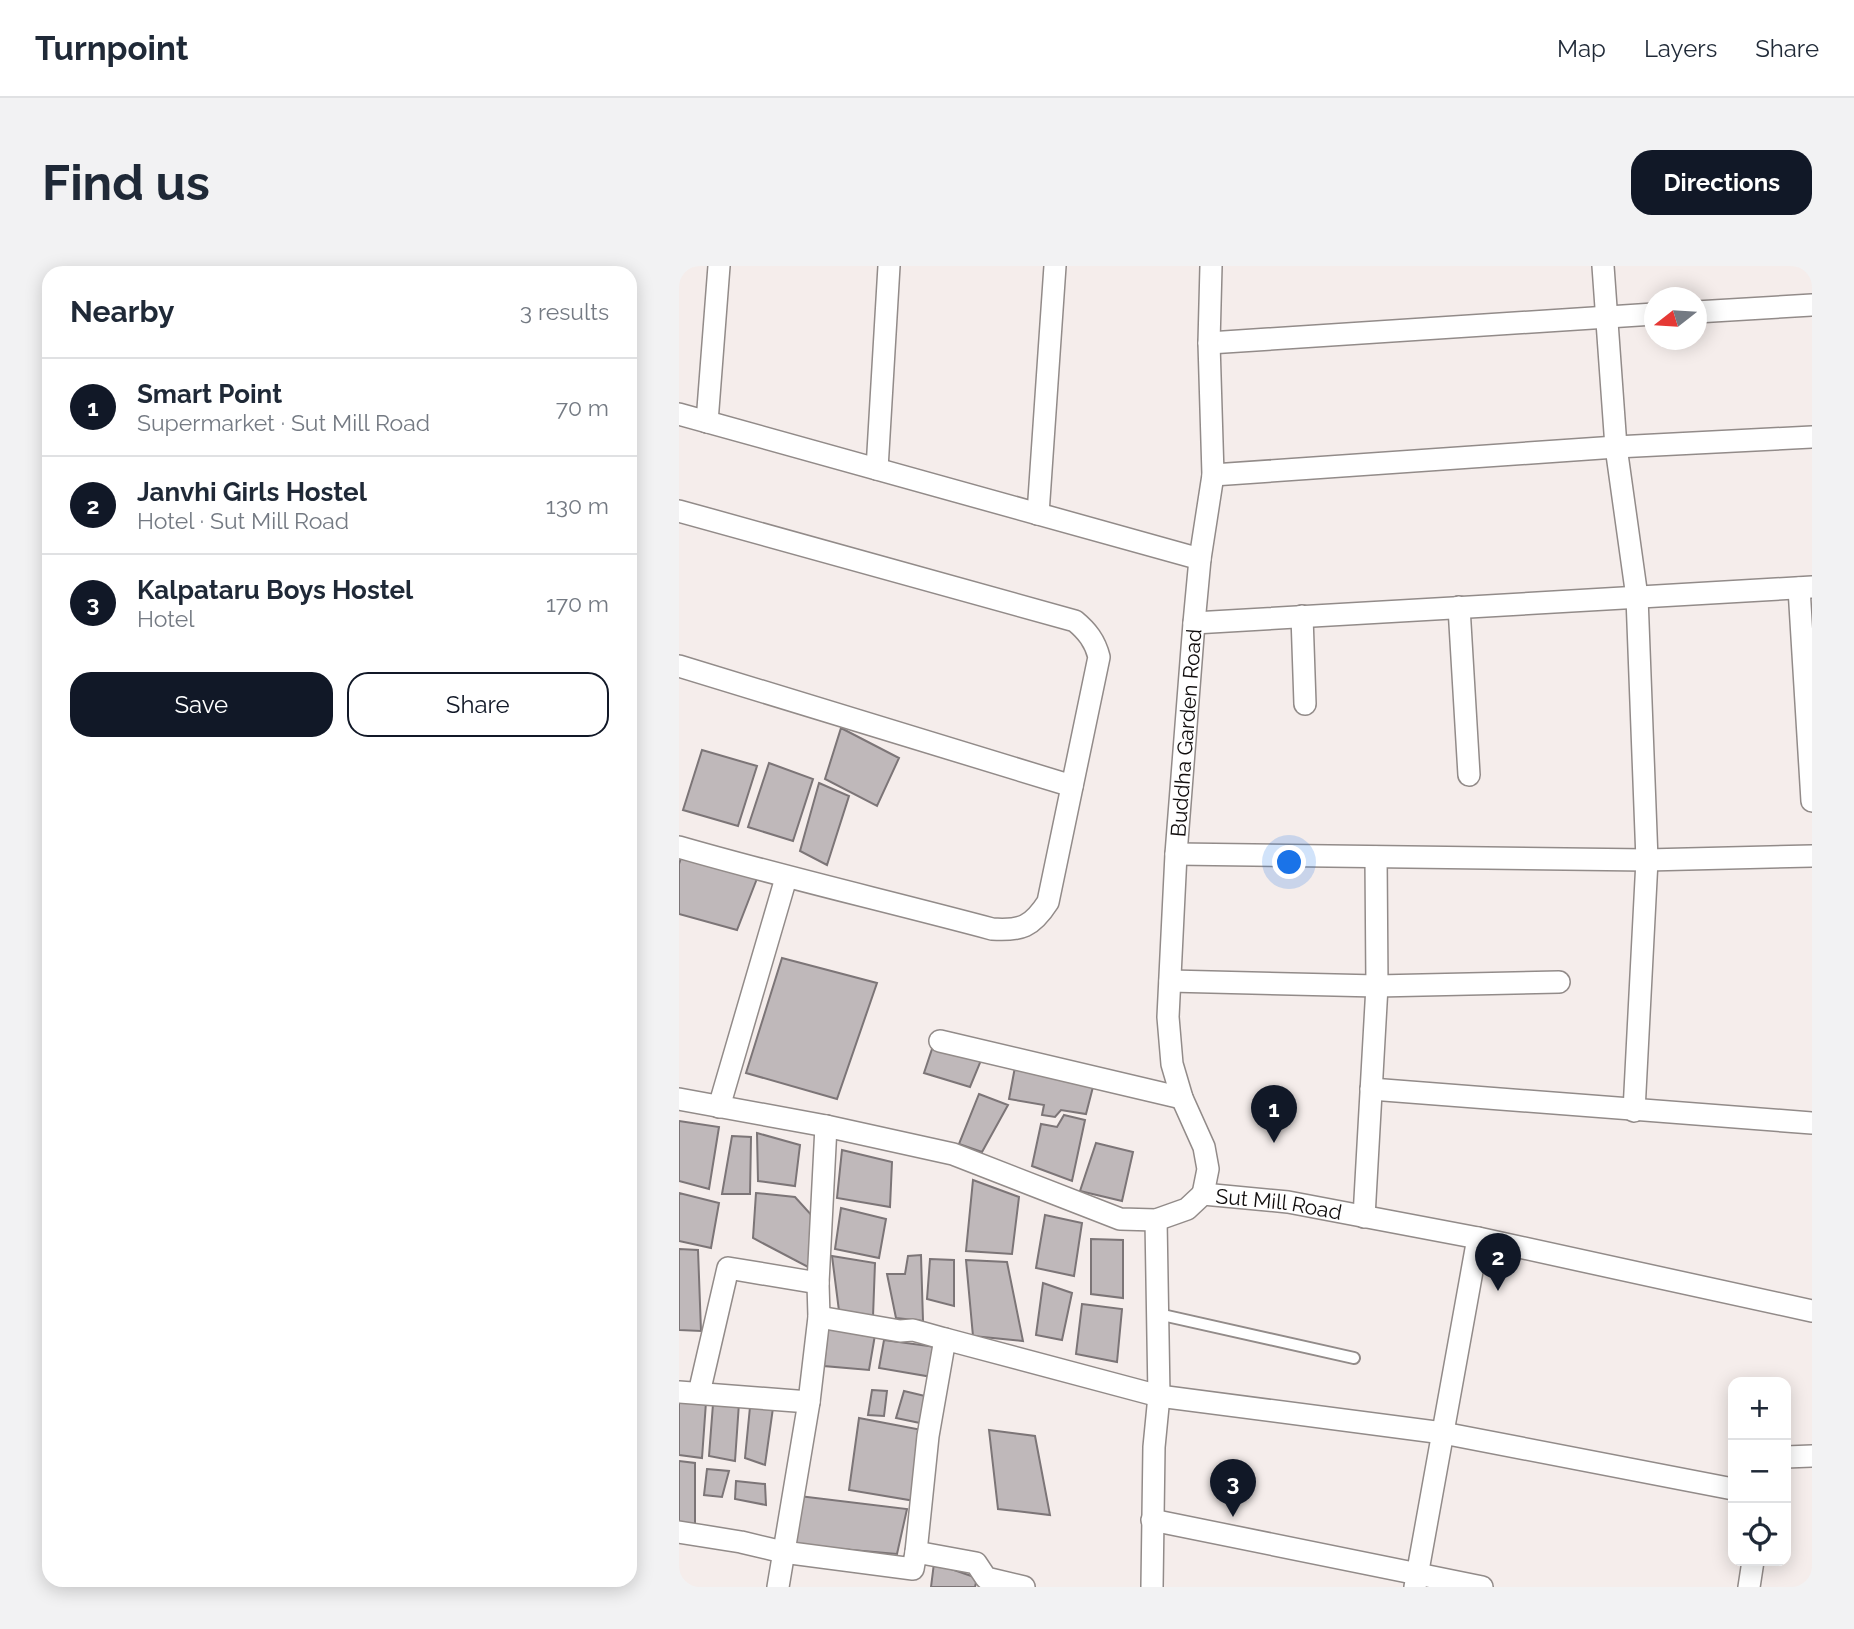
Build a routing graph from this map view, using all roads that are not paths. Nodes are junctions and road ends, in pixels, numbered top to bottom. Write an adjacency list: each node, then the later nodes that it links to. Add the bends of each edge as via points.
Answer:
1 (719, 266): 12 (street)
2 (890, 266): 15 (street)
3 (1055, 266): 18 (street)
4 (1211, 266): 10 (street, Buddha Garden Road)
5 (1603, 266): 9 (street)
6 (1812, 305): 7 (street)
7 (1707, 311)
8 (1644, 315): 9 (street)
9 (1608, 317): 10 (street); 14 (street)
10 (1209, 343): 16 (street, Buddha Garden Road)
11 (679, 414): 12 (street)
12 (707, 422): 15 (street)
13 (1812, 437): 14 (street)
14 (1616, 447): 16 (street); 21 (street)
15 (877, 469): 18 (street)
16 (1213, 475): 19 (street, Buddha Garden Road)
17 (679, 511): 29 (street, via 1075,621 1088,632 1099,657)
18 (1038, 514): 19 (street)
19 (1200, 559): 24 (street, Buddha Garden Road)
20 (1805, 588): 21 (street); 27 (street)
21 (1637, 597): 22 (street); 35 (street)
22 (1459, 607): 23 (street); 28 (street)
23 (1302, 616): 24 (street); 26 (street)
24 (1194, 623): 32 (street, Buddha Garden Road)
25 (679, 666): 29 (street)
26 (1305, 704)
27 (1809, 723): 30 (street)
28 (1469, 775)
29 (1072, 786): 36 (street, via 1048,902 1038,918 1019,928 992,929)
30 (1812, 802)
31 (679, 848): 36 (street)
32 (1176, 854): 34 (street); 37 (street, Buddha Garden Road)
33 (1812, 856): 35 (street)
34 (1376, 857): 35 (street); 39 (street)
35 (1647, 860): 45 (street)
36 (786, 878): 44 (street)
37 (1170, 981): 39 (street); 42 (street, Buddha Garden Road, via 1172,1064)
38 (1559, 982): 39 (street)
39 (1377, 986): 41 (street)
40 (940, 1041): 42 (street)
41 (1371, 1089): 45 (street); 49 (street)
42 (1182, 1098): 48 (street, Buddha Garden Road, via 1204,1147 1208,1169)
43 (679, 1099): 44 (street, Sut Mill Road)
44 (719, 1107): 47 (street, Sut Mill Road)
45 (1634, 1111): 46 (street)
46 (1812, 1123)
47 (827, 1126): 50 (street, Sut Mill Road, via 953,1154 1120,1219); 52 (street)
48 (1203, 1194): 49 (street, Sut Mill Road, via 1288,1202); 50 (street, Sut Mill Road, via 1187,1209)
49 (1364, 1217): 51 (street, Sut Mill Road)
50 (1156, 1220): 54 (street)
51 (1478, 1238): 53 (street, Sut Mill Road); 61 (street)
52 (818, 1283): 55 (street); 58 (street, via 728,1268)
53 (1812, 1311)
54 (1158, 1314): 57 (lane); 59 (street)
55 (819, 1317): 56 (street); 60 (street)
56 (945, 1339): 59 (street); 68 (street, via 928,1436)
57 (1354, 1358)
58 (689, 1393): 60 (street)
59 (1159, 1396): 61 (street); 65 (street)
60 (809, 1402): 67 (street)
61 (1443, 1433): 64 (street); 70 (street)
62 (1812, 1456): 63 (street)
63 (1791, 1457)
64 (1728, 1488)
65 (1152, 1520): 70 (street); 73 (street)
66 (679, 1532): 67 (street)
67 (783, 1552): 68 (street, via 913,1569); 71 (street)
68 (916, 1552): 72 (street, via 976,1563 986,1578)
69 (1752, 1566): 75 (street)
70 (1416, 1581): 74 (street)
71 (778, 1587)
72 (1024, 1587)
73 (1152, 1587)
74 (1482, 1587)
75 (1750, 1587)

